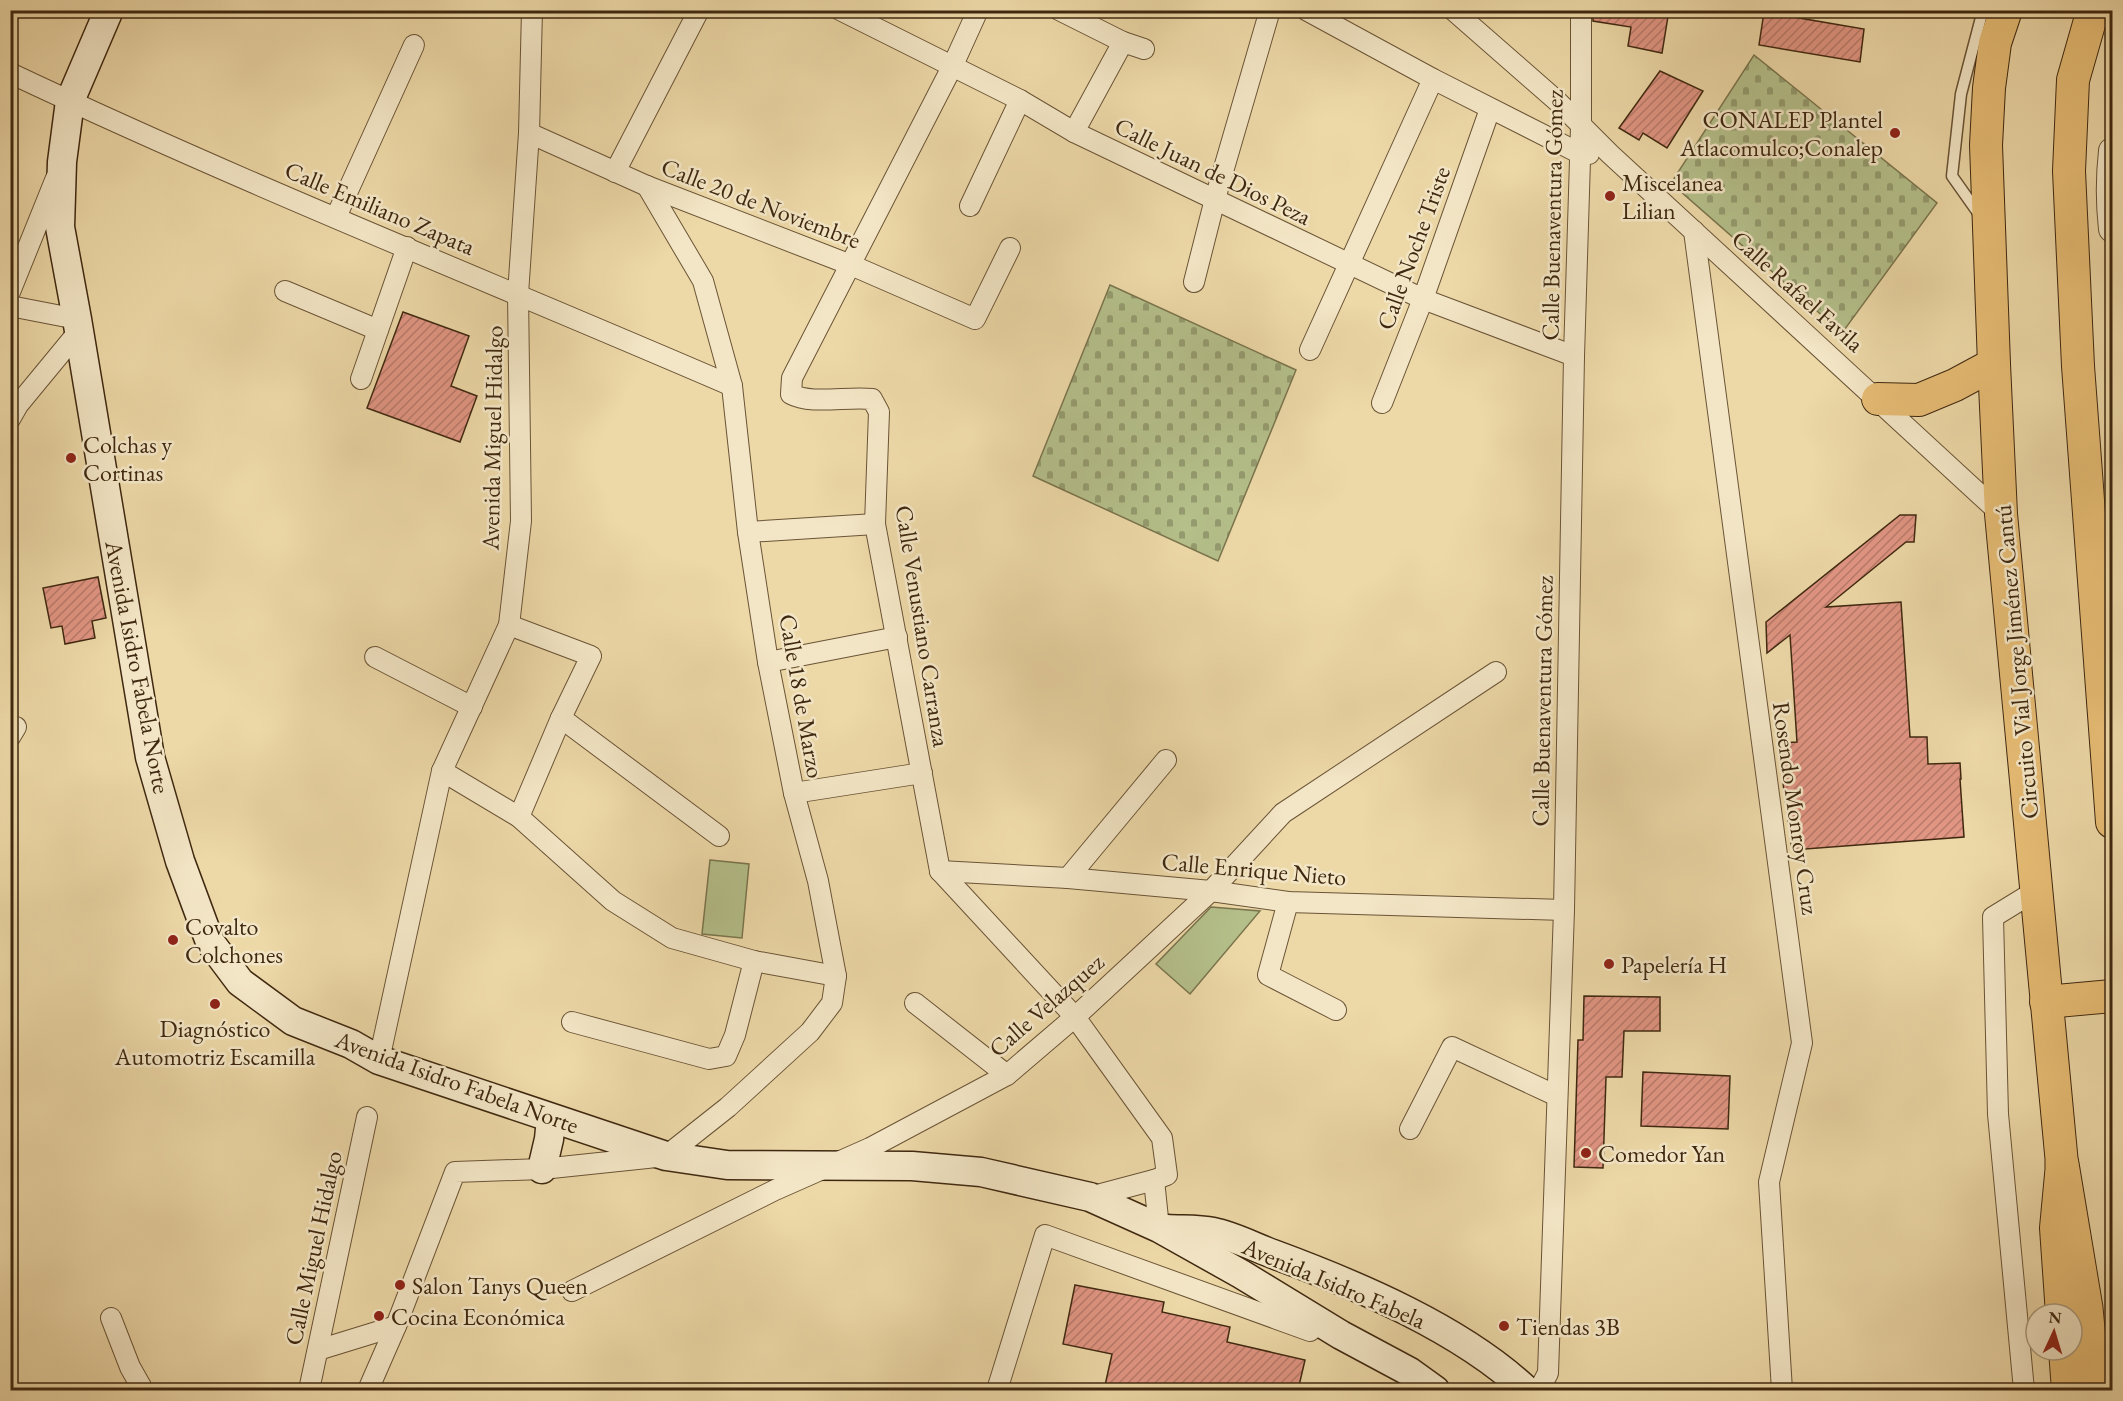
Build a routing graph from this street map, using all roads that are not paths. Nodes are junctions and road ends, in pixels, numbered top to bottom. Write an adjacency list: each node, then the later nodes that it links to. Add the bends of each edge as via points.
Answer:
1 (109, 10): 21 (main road, Avenida Isidro Fabela Norte)
2 (532, 10): 25 (street, Avenida Miguel Hidalgo)
3 (699, 10): 30 (street)
4 (840, 10): 17 (street, Calle Juan de Dios Peza)
5 (978, 10): 17 (street)
6 (1059, 10): 14 (street)
7 (1270, 10): 32 (street)
8 (1306, 10): 19 (street)
9 (1453, 10): 23 (street, Calle Rafael Favila)
10 (1581, 10): 23 (street, Calle Buenaventura Gómez)
11 (1983, 10): 35 (lane, via 1961,94 1952,176)
12 (2006, 10): 35 (main road, Circuito Vial Jorge Jiménez Cantú, via 1995,43 1989,88)
13 (2093, 10): 73 (main road, via 2073,80 2069,171 2078,366)
14 (1123, 42): 16 (street); 24 (street)
15 (414, 45): 34 (street)
16 (1144, 49)
17 (953, 65): 20 (street, Calle Juan de Dios Peza); 40 (street)
18 (10, 73): 21 (street, Calle Emiliano Zapata)
19 (1433, 79): 22 (street); 41 (street, Calle Noche Triste)
20 (1020, 99): 24 (street, Calle Juan de Dios Peza); 33 (street)
21 (70, 101): 29 (main road, Avenida Isidro Fabela Norte); 34 (street, Calle Emiliano Zapata)
22 (1490, 109): 27 (street); 46 (street, Calle Noche Triste)
23 (1581, 127): 27 (street, Calle Buenaventura Gómez); 28 (street, Calle Rafael Favila)
24 (1074, 132): 32 (street, Calle Juan de Dios Peza)
25 (529, 133): 30 (street, Calle 20 de Noviembre); 45 (street, Avenida Miguel Hidalgo)
26 (2112, 152): 36 (street)
27 (1579, 153): 28 (street); 51 (street, Calle Buenaventura Gómez)
28 (1610, 154): 37 (street, Calle Rafael Favila)
29 (62, 162): 44 (street); 48 (main road, Avenida Isidro Fabela Norte, via 60,227)
30 (615, 172): 31 (street, Calle 20 de Noviembre)
31 (647, 186): 40 (street, Calle 20 de Noviembre); 54 (street, Calle 18 de Marzo, via 703,281)
32 (1215, 200): 41 (street, Calle Juan de Dios Peza); 42 (street)
33 (970, 206)
34 (336, 218): 38 (street, Calle Emiliano Zapata)
35 (1989, 229): 52 (main road, Circuito Vial Jorge Jiménez Cantú)
36 (2112, 229)
37 (1694, 231): 55 (street, Calle Rafael Favila); 118 (street, Rosendo Monroy Cruz, via 1802,1043 1769,1182)
38 (407, 247): 45 (street, Calle Emiliano Zapata); 49 (street)
39 (1010, 248): 40 (street, Calle 20 de Noviembre, via 975,319)
40 (851, 265): 59 (street, Calle Venustiano Carranza, via 792,378 791,394 801,399 872,399 879,412)
41 (1350, 265): 46 (street, Calle Juan de Dios Peza); 50 (street, Calle Noche Triste)
42 (1194, 282)
43 (285, 291): 49 (street)
44 (10, 292)
45 (518, 294): 54 (street, Calle Emiliano Zapata); 61 (street, Avenida Miguel Hidalgo, via 521,521)
46 (1423, 299): 51 (street, Calle Juan de Dios Peza); 56 (street, Calle Noche Triste)
47 (10, 306): 48 (street)
48 (78, 325): 57 (street); 89 (main road, Avenida Isidro Fabela Norte, via 150,757 180,861 210,942 240,982 293,1021 351,1044)
49 (378, 330): 53 (street)
50 (1310, 350)
51 (1574, 356): 80 (street, Calle Buenaventura Gómez)
52 (1994, 364): 55 (main road, via 1919,399); 58 (main road, Circuito Vial Jorge Jiménez Cantú)
53 (361, 379)
54 (732, 386): 60 (street, Calle 18 de Marzo)
55 (1878, 399): 58 (street, Calle Rafael Favila)
56 (1382, 403)
57 (10, 419)
58 (2001, 514): 77 (main road, Circuito Vial Jorge Jiménez Cantú)
59 (875, 524): 60 (street); 62 (street, Calle Venustiano Carranza)
60 (748, 532): 64 (street, Calle 18 de Marzo)
61 (509, 625): 66 (street, Avenida Miguel Hidalgo); 67 (street, via 591,656)
62 (897, 637): 64 (street); 70 (street, Calle Venustiano Carranza)
63 (375, 657): 66 (street)
64 (768, 662): 71 (street, Calle 18 de Marzo)
65 (1496, 672): 78 (street, Calle Velazquez, via 1283,813)
66 (472, 707): 69 (street, Avenida Miguel Hidalgo)
67 (561, 718): 72 (street); 74 (street)
68 (1166, 760): 76 (street)
69 (442, 771): 72 (street); 89 (street, Avenida Miguel Hidalgo)
70 (922, 773): 71 (street); 75 (street, Calle Venustiano Carranza)
71 (794, 794): 82 (street, Calle 18 de Marzo, via 818,881)
72 (519, 817): 81 (street, via 613,901 672,938)
73 (2112, 822)
74 (719, 836)
75 (940, 871): 76 (street, Calle Enrique Nieto); 87 (street)
76 (1068, 878): 78 (street, Calle Enrique Nieto)
77 (2037, 890): 84 (main road, Circuito Vial Jorge Jiménez Cantú); 119 (street, via 1993,917 1998,1114)
78 (1211, 891): 79 (street, Calle Enrique Nieto); 87 (street, Calle Velazquez)
79 (1288, 902): 80 (street, Calle Enrique Nieto); 86 (street, via 1268,975)
80 (1564, 910): 91 (street, Calle Buenaventura Gómez)
81 (754, 961): 82 (street); 88 (street, via 726,1056 709,1059)
82 (836, 976): 95 (street, Calle 18 de Marzo, via 832,1003 810,1032 728,1107)
83 (2112, 996): 84 (main road)
84 (2046, 1002): 96 (main road, Circuito Vial Jorge Jiménez Cantú)
85 (915, 1003): 90 (street)
86 (1336, 1010)
87 (1075, 1017): 90 (street, Calle Velazquez); 99 (street, via 1162,1138 1167,1175)
88 (572, 1022)
89 (379, 1060): 93 (main road, Avenida Isidro Fabela Norte)
90 (1007, 1075): 97 (street, Calle Velazquez)
91 (1557, 1096): 94 (street, via 1452,1047); 117 (street, Calle Buenaventura Gómez, via 1548,1373)
92 (367, 1117): 108 (street, Calle Miguel Hidalgo)
93 (551, 1119): 95 (main road, Avenida Isidro Fabela Norte); 98 (main road)
94 (1410, 1129)
95 (666, 1156): 97 (main road, Avenida Isidro Fabela Norte, via 727,1165); 98 (street)
96 (2062, 1164): 104 (highway)
97 (828, 1166): 100 (main road, Avenida Isidro Fabela, via 912,1166 981,1172); 103 (street, Calle Velazquez)
98 (542, 1169): 107 (street, via 455,1172)
99 (1154, 1180): 100 (street); 101 (street)
100 (1090, 1197): 101 (main road, Avenida Isidro Fabela)
101 (1159, 1228): 102 (main road, Avenida Isidro Fabela, via 1213,1232); 106 (main road, Avenida Isidro Fabela)
102 (1342, 1282): 106 (main road, via 1328,1289 1317,1302); 116 (main road, Avenida Isidro Fabela, via 1427,1322 1506,1372)
103 (572, 1291)
104 (2073, 1302)
105 (111, 1318): 111 (street)
106 (1314, 1319): 114 (street, via 1310,1331 1045,1235); 115 (main road, Avenida Isidro Fabela)
107 (396, 1326): 108 (street); 113 (street)
108 (318, 1350): 112 (street, Calle Miguel Hidalgo)
109 (2084, 1350): 121 (highway)
110 (2066, 1362): 120 (main road)
111 (143, 1390)
112 (309, 1390)
113 (368, 1390)
114 (997, 1390)
115 (1435, 1390)
116 (1526, 1390)
117 (1539, 1390)
118 (1782, 1390)
119 (2024, 1390)
120 (2068, 1390)
121 (2094, 1390)

